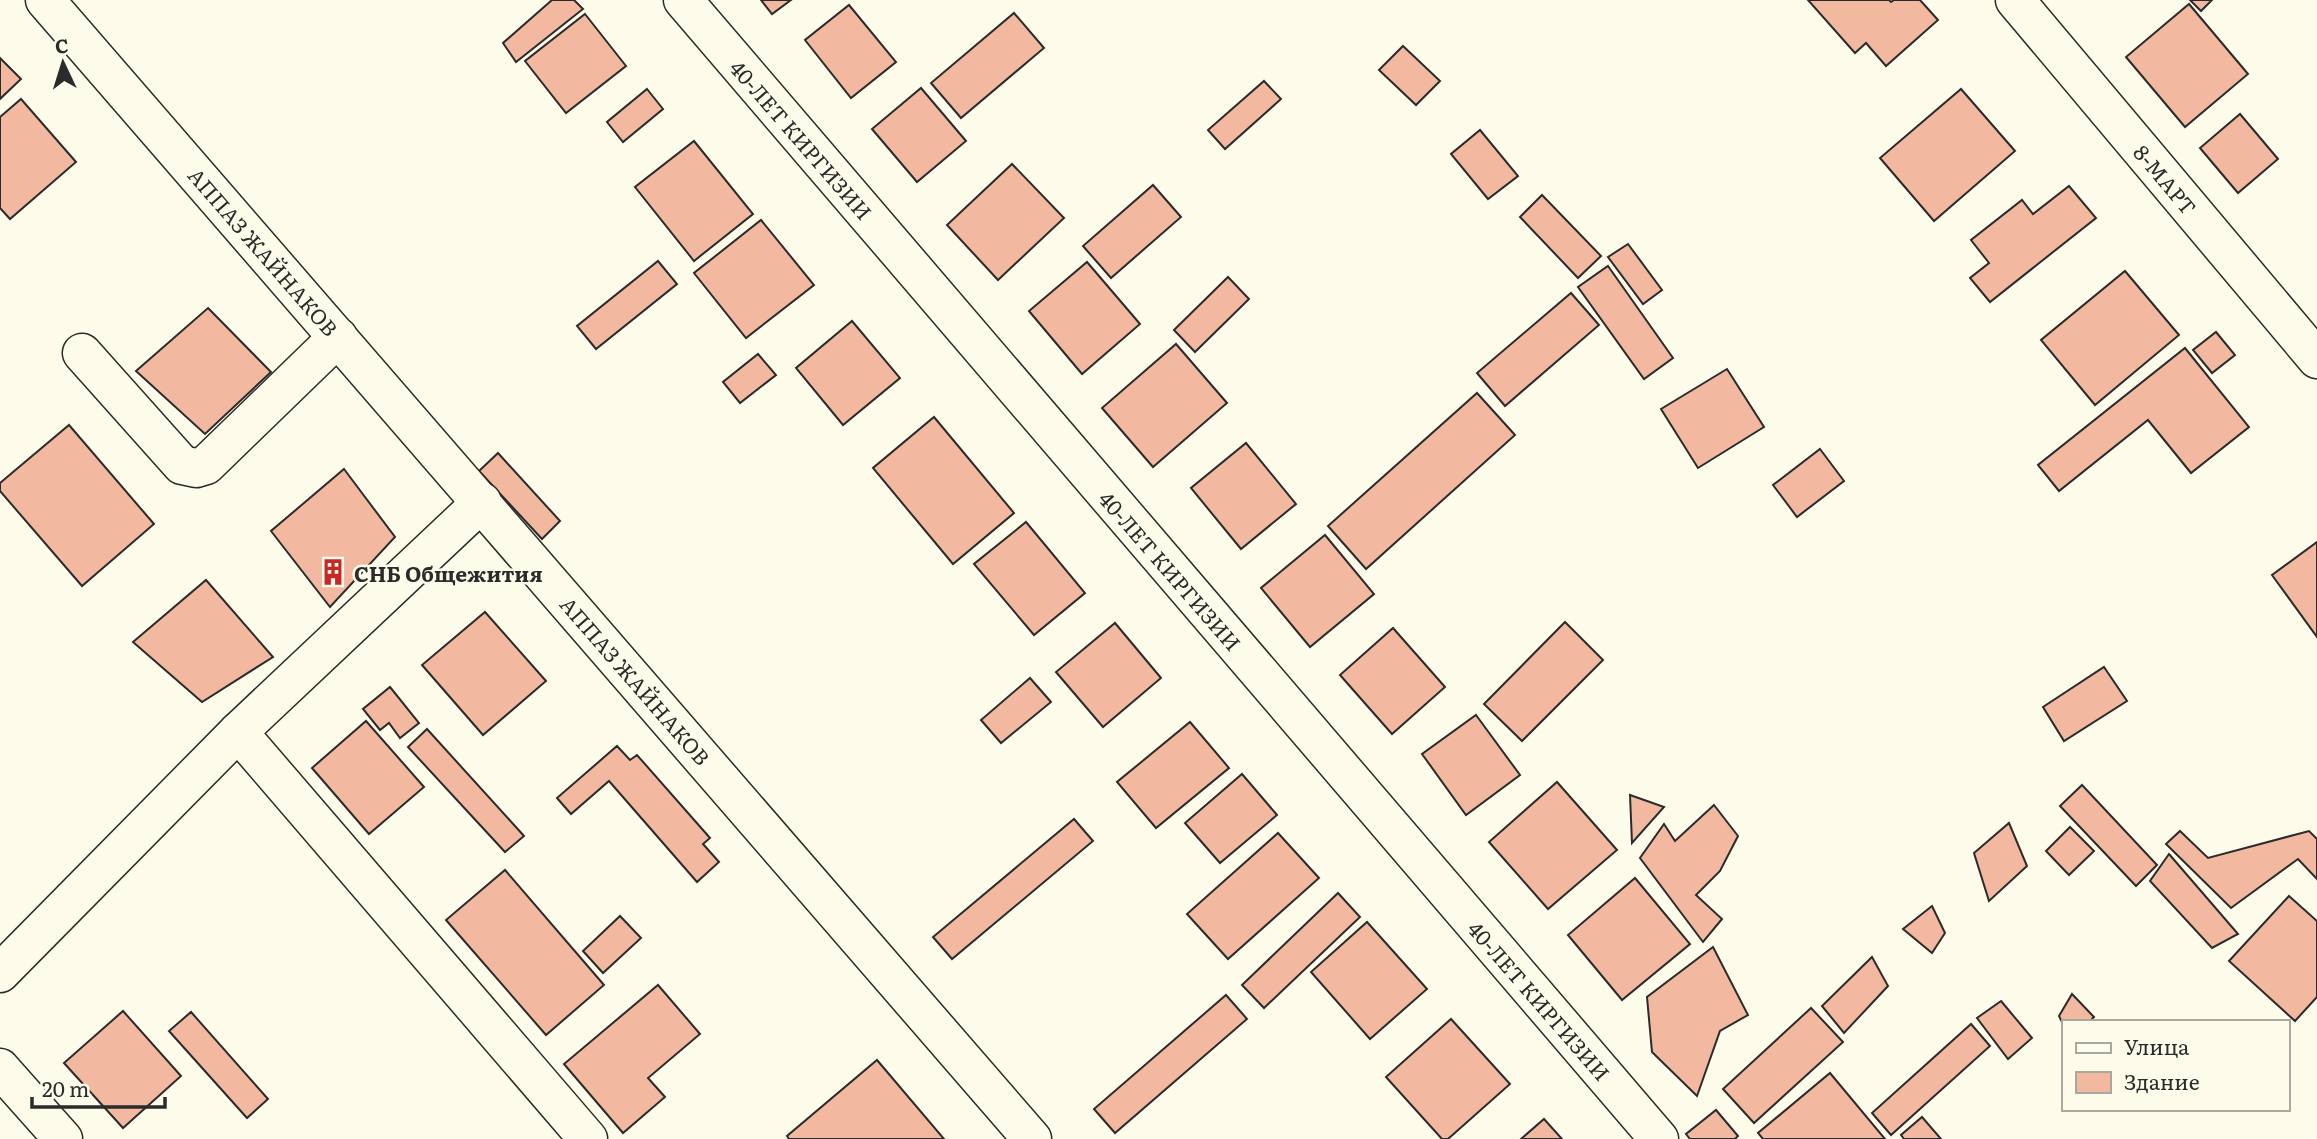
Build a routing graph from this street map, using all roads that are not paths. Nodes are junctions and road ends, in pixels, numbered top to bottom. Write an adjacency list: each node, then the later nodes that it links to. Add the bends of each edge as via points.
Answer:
1 (46, 0): 4 (street, АППАЗ ЖАЙНАКОВ)
2 (682, 0): 14 (street, 40-ЛЕТ КИРГИЗИИ)
3 (2015, 0): 6 (street, 8-МАРТ)
4 (338, 337): 5 (street, via 206,465 196,468 182,465); 7 (street, АППАЗ ЖАЙНАКОВ)
5 (82, 353)
6 (2317, 359)
7 (482, 502): 8 (street); 13 (street, АППАЗ ЖАЙНАКОВ)
8 (238, 732): 9 (street); 12 (street)
9 (0, 973)
10 (0, 1068): 11 (street)
11 (63, 1139)
12 (588, 1139)
13 (1032, 1139)
14 (1659, 1139)

